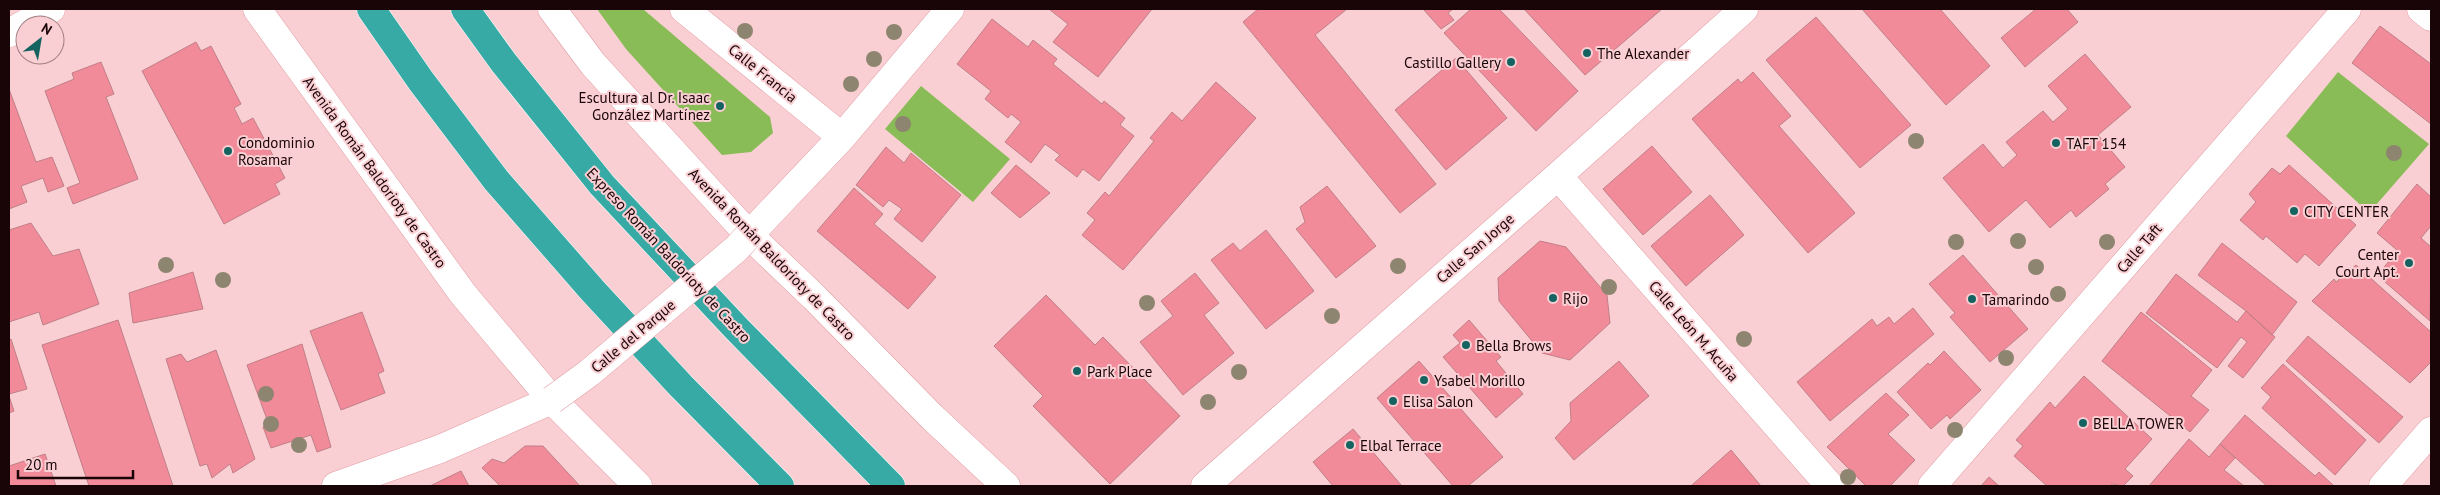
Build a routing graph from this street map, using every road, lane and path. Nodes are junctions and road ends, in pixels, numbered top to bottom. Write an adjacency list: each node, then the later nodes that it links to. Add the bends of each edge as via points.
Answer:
1 (51, 9): 12 (street)
2 (257, 9): 16 (street, Avenida Román Baldorioty de Castro, via 463,294)
3 (371, 9): 20 (highway, via 496,180 647,349)
4 (465, 9): 21 (highway, Expreso Román Baldorioty de Castro, via 602,185)
5 (552, 9): 15 (street, Avenida Román Baldorioty de Castro, via 593,64)
6 (684, 9): 13 (street, Calle Francia)
7 (950, 9): 13 (street, Calle del Parque)
8 (1744, 9): 14 (street, Calle San Jorge)
9 (2347, 9): 25 (street, Calle Taft)
10 (2421, 9): 11 (street)
11 (2431, 17)
12 (9, 33)
13 (842, 137): 15 (street, Calle del Parque)
14 (1558, 176): 23 (street, Calle San Jorge); 24 (street, Calle León M. Acuña)
15 (749, 235): 16 (street, Calle del Parque, bridge, via 736,250); 22 (street, Avenida Román Baldorioty de Castro)
16 (552, 400): 18 (street, Calle del Parque, via 440,449); 19 (street, Avenida Román Baldorioty de Castro)
17 (2431, 431): 26 (street)
18 (336, 486)
19 (638, 486)
20 (780, 486)
21 (891, 486)
22 (1006, 486)
23 (1207, 486)
24 (1830, 486)
25 (1932, 486)
26 (2383, 486)

